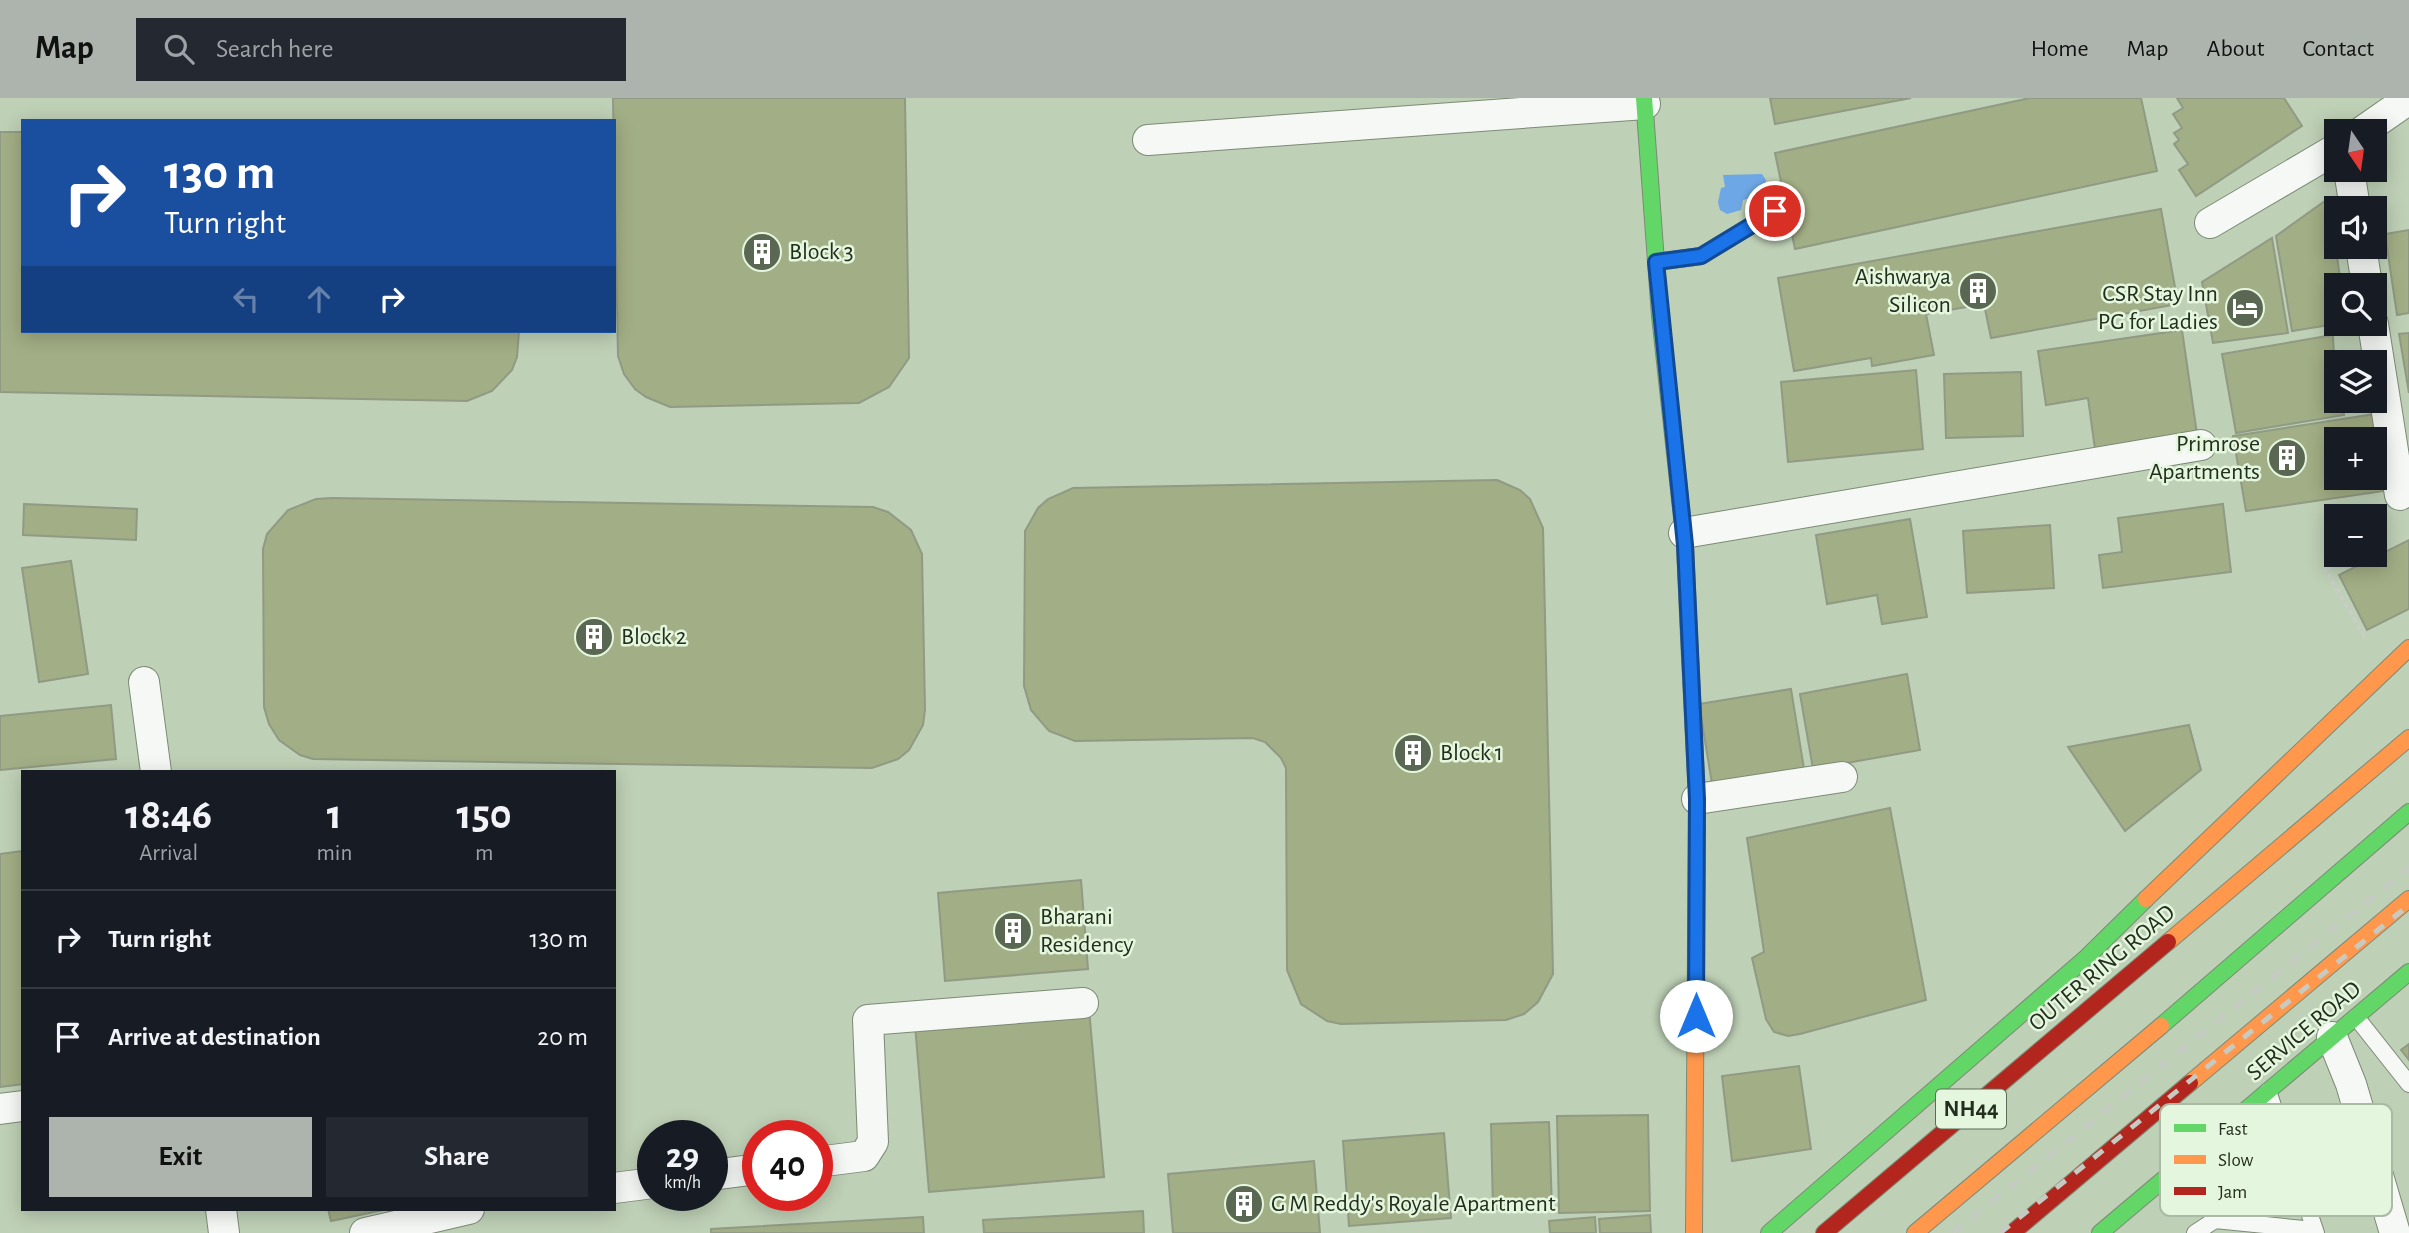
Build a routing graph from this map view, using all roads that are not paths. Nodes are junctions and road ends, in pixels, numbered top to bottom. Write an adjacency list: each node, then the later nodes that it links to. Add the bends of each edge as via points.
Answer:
1 (2409, 99): 3 (street)
2 (1645, 101): 4 (street); 8 (main road)
3 (2380, 119)
4 (1148, 140)
5 (2324, 156): 7 (street)
6 (1775, 211): 8 (lane, via 1701,256)
7 (2210, 223)
8 (1656, 262): 12 (main road)
9 (2375, 336): 11 (street)
10 (2201, 446): 12 (street)
11 (2400, 495)
12 (1684, 533): 18 (main road)
13 (2409, 648): 46 (main road, via 2087,957)
14 (144, 682): 16 (street)
15 (2409, 737): 47 (main road, OUTER RING ROAD / NH44)
16 (156, 770)
17 (1842, 777): 18 (street)
18 (1697, 799): 45 (main road)
19 (2409, 812): 48 (main road, via 2098,1082)
20 (2409, 900): 28 (main road)
21 (2403, 978): 22 (lane); 24 (main road, SERVICE ROAD)
22 (2409, 997)
23 (1083, 1003): 35 (street, via 868,1020 873,1142 864,1156)
24 (2356, 1017): 25 (main road, SERVICE ROAD); 26 (lane)
25 (2332, 1037): 27 (main road, SERVICE ROAD); 31 (street)
26 (2409, 1084)
27 (2269, 1091): 29 (main road, SERVICE ROAD); 30 (lane)
28 (2167, 1104)
29 (2254, 1104)
30 (2273, 1104)
31 (2357, 1104)
32 (21, 1106): 33 (street)
33 (0, 1109)
34 (2160, 1110): 49 (main road)
35 (833, 1160)
36 (2160, 1183): 50 (main road, SERVICE ROAD)
37 (637, 1185): 38 (street)
38 (616, 1188)
39 (220, 1211): 43 (street)
40 (460, 1211): 44 (street)
41 (2390, 1216): 52 (street)
42 (2315, 1232): 51 (lane, via 2215,1220)
43 (224, 1233)
44 (365, 1233)
45 (1694, 1233)
46 (1769, 1233)
47 (1824, 1233)
48 (1915, 1233)
49 (2012, 1233)
50 (2100, 1233)
51 (2196, 1233)
52 (2395, 1233)

